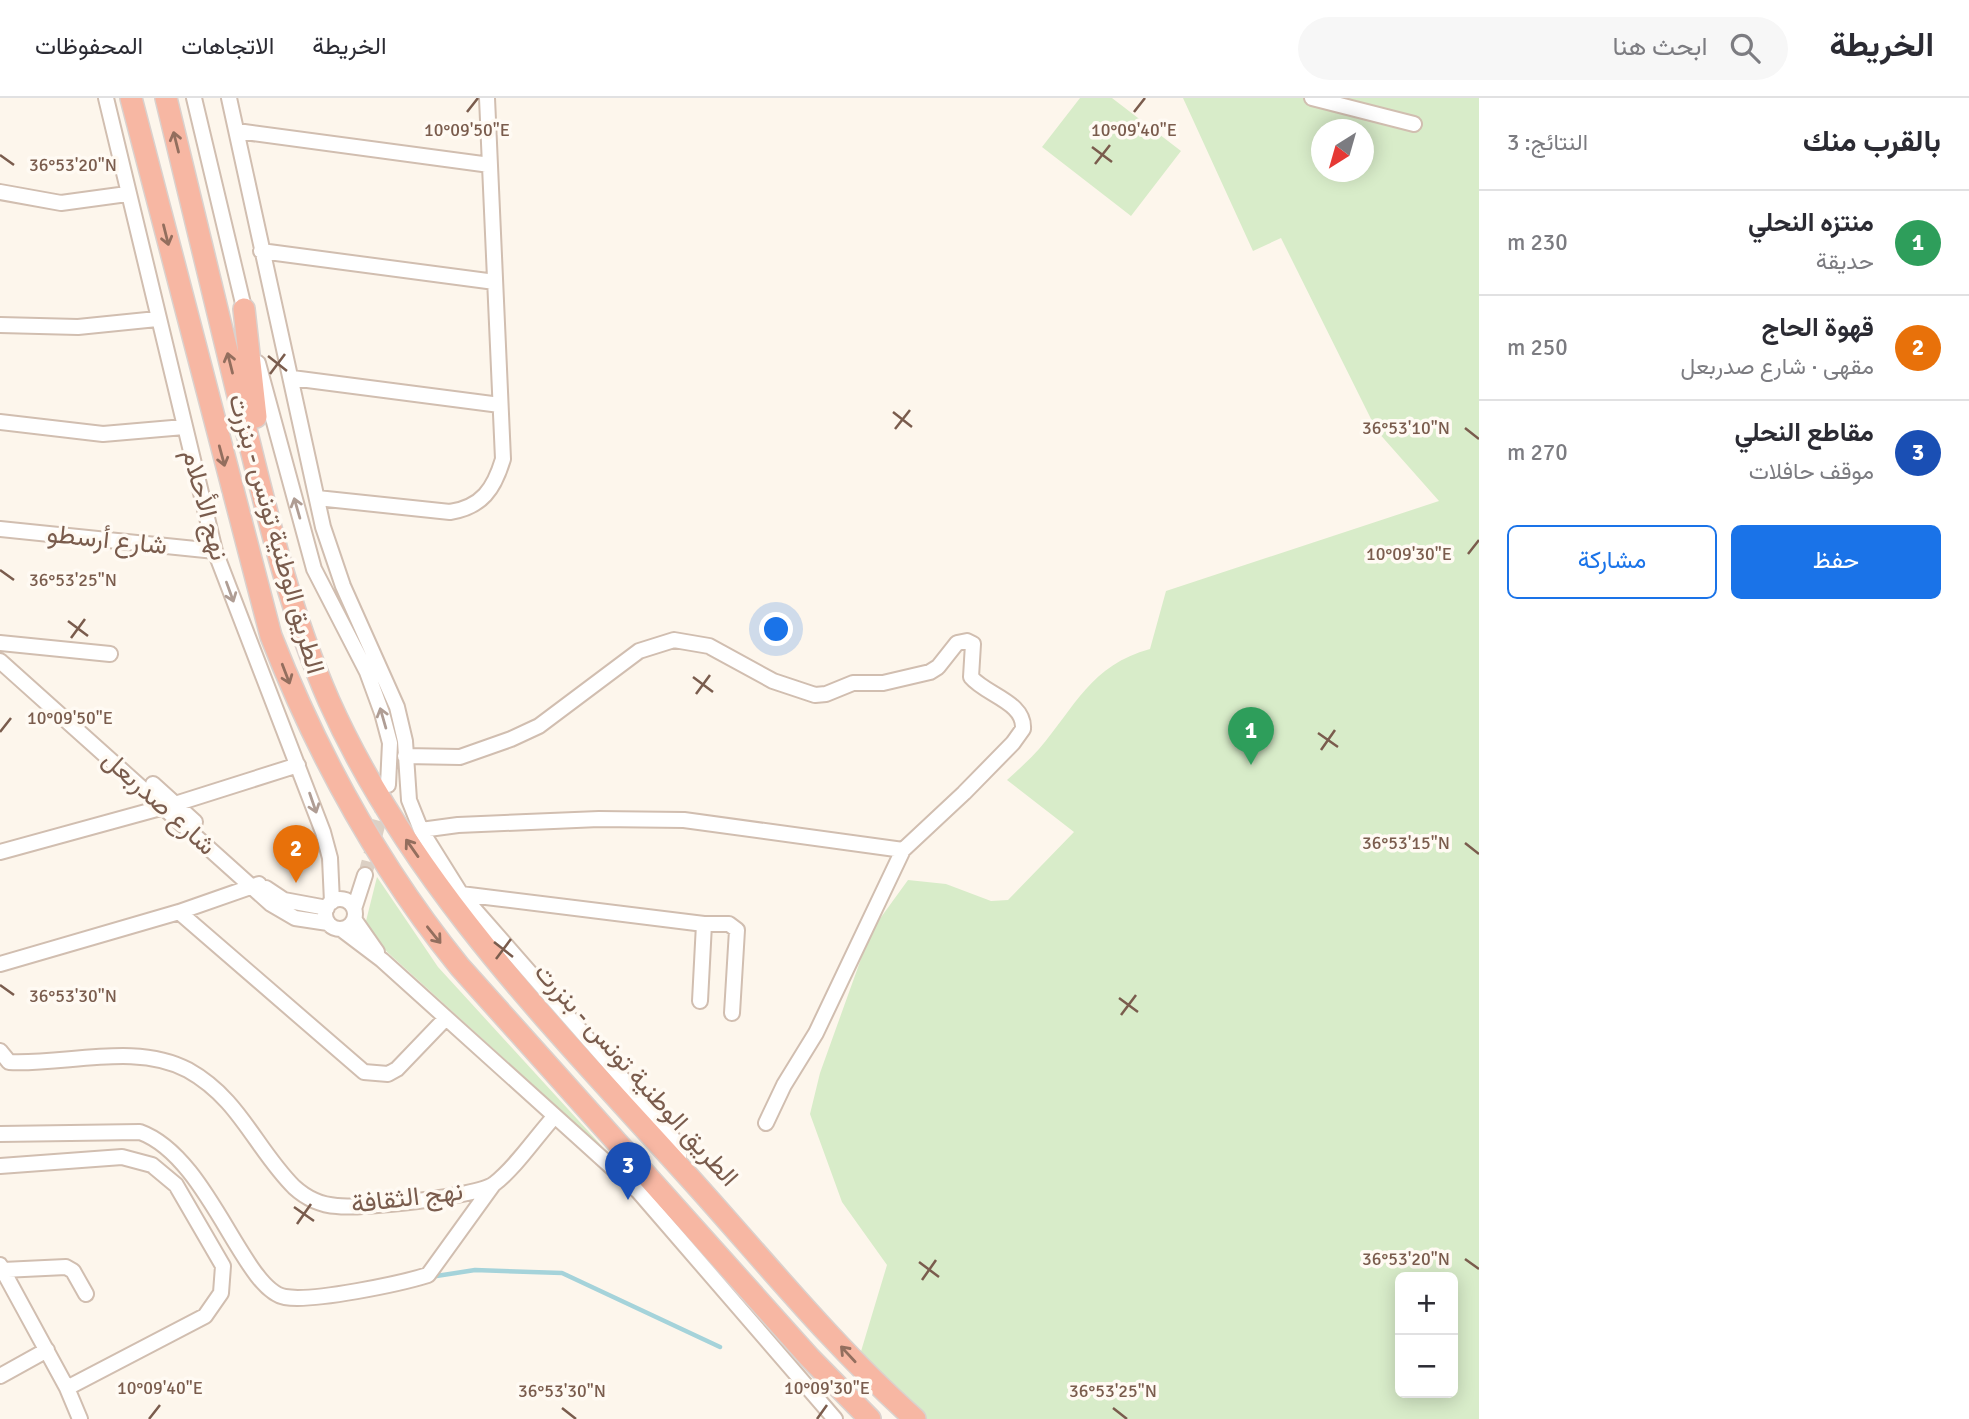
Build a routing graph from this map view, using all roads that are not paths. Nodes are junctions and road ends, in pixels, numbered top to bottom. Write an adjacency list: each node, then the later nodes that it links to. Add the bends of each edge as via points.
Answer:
1 (106, 98): 12 (street, نهج الأحلام)
2 (131, 98): 64 (highway, الطريق الوطنية تونس - بنزرت, one-way to 64, via 271,636 298,705 360,826 401,890 460,967)
3 (166, 98): 25 (highway, الطريق الوطنية تونس - بنزرت, one-way to 3, via 279,561)
4 (194, 98): 15 (street)
5 (229, 98): 9 (street)
6 (487, 98): 10 (street)
7 (1312, 98): 8 (street)
8 (1414, 124)
9 (237, 131): 10 (street); 13 (street)
10 (490, 165): 14 (street)
11 (0, 192): 12 (street, via 61,203)
12 (127, 194): 16 (street, نهج الأحلام)
13 (261, 251): 14 (street); 18 (street)
14 (495, 282): 19 (street)
15 (244, 309): 25 (highway, via 254,408); 32 (street, one-way to 15, via 390,743 382,713 367,672 314,569)
16 (157, 319): 17 (street, via 78,327); 21 (street, نهج الأحلام)
17 (0, 325)
18 (292, 378): 19 (street); 22 (street)
19 (500, 405): 22 (street, via 503,459 497,481 484,499 468,509 450,512)
20 (0, 422): 21 (street, via 103,434)
21 (184, 428): 24 (street, نهج الأحلام)
22 (317, 498): 30 (street, via 343,586 397,707)
23 (0, 529): 24 (street, شارع أرسطو)
24 (215, 551): 31 (street, نهج الأحلام, one-way to 31)
25 (299, 621): 54 (highway, الطريق الوطنية تونس - بنزرت, one-way to 25, via 455,909 392,820 329,700)
26 (0, 643): 28 (street)
27 (0, 649): 33 (street, شارع صدربعل)
28 (110, 654)
29 (0, 661): 33 (street, شارع صدربعل)
30 (405, 756): 34 (street, via 410,800); 35 (street, via 460,757 511,739 539,726 639,651 674,640 709,646 773,681 815,695 853,683 883,683 930,672 957,643 967,640 973,644 971,677 1015,708 1023,729 964,793)
31 (298, 765): 33 (street); 42 (street, نهج الأحلام, one-way to 42, via 330,858)
32 (388, 785)
33 (168, 804): 36 (street); 38 (street, شارع صدربعل)
34 (421, 830): 35 (street, via 586,820 684,820); 39 (street)
35 (902, 850): 51 (street, via 816,1033)
36 (0, 852)
37 (365, 875): 41 (street)
38 (257, 885): 40 (street); 42 (street, شارع صدربعل, via 271,904 295,918)
39 (461, 894): 43 (street); 54 (street, via 664,1126 678,1147)
40 (179, 912): 45 (street); 48 (street, via 364,1072 388,1074 397,1069)
41 (354, 914): 42 (street); 42 (street, شارع صدربعل, via 345,900); 44 (street)
42 (332, 916): 44 (street)
43 (704, 924): 46 (street); 47 (street, via 726,923 737,930)
44 (382, 960): 48 (street)
45 (0, 964)
46 (700, 1001)
47 (732, 1013)
48 (446, 1018): 50 (street)
49 (0, 1051): 55 (street, نهج الثقافة, via 9,1062 139,1058 188,1070 244,1119 275,1166 316,1202 357,1208)
50 (554, 1116): 55 (street, نهج الثقافة); 61 (street, via 646,1199)
51 (766, 1123)
52 (0, 1134): 55 (street, via 141,1132 159,1139 197,1178 262,1283 286,1297 428,1275)
53 (0, 1166): 60 (street, via 122,1157 152,1165 176,1185 223,1266 221,1293 205,1316)
54 (679, 1166): 65 (highway, الطريق الوطنية تونس - بنزرت, one-way to 54, via 849,1355)
55 (493, 1185)
56 (2, 1268): 57 (street, via 66,1267 73,1270); 58 (street)
57 (86, 1294)
58 (47, 1350): 59 (street); 60 (street)
59 (0, 1376)
60 (67, 1388): 62 (street)
61 (822, 1412): 63 (street)
62 (80, 1419)
63 (835, 1419)
64 (870, 1419)
65 (915, 1419)

